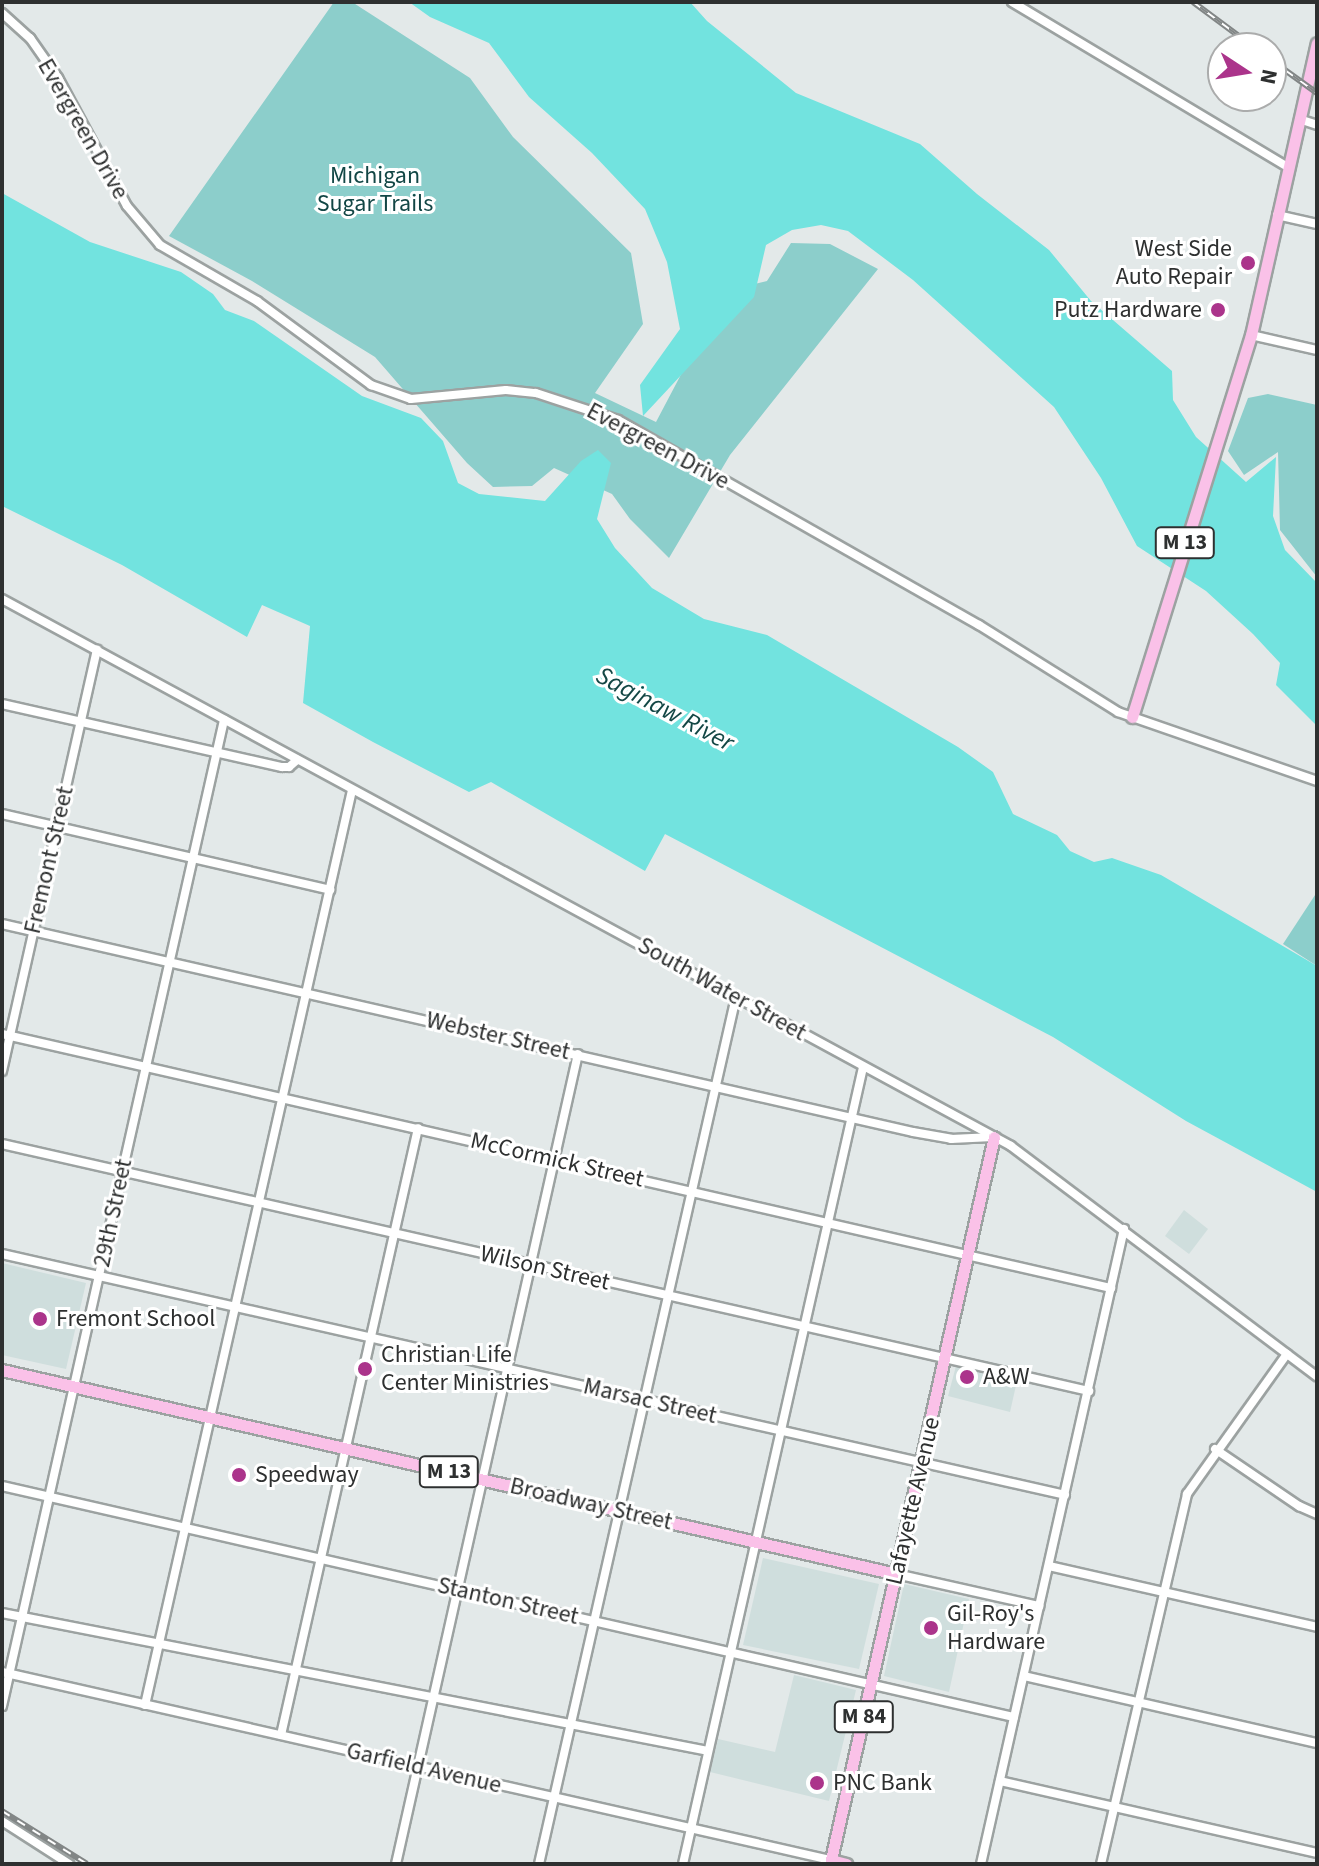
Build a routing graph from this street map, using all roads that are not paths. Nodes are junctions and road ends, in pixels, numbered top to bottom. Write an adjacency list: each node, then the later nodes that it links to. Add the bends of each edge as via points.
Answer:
1 (1012, 2): 6 (street)
2 (2, 13): 14 (street, Evergreen Drive, via 30,38 58,78 127,206 160,245 257,301 371,385 411,399 506,390 536,393 618,420)
3 (1317, 43): 4 (main road, M 13)
4 (1299, 119): 5 (street); 6 (main road, M 13)
5 (1317, 125)
6 (1288, 167): 7 (main road, M 13)
7 (1277, 215): 8 (street); 9 (main road, M 13)
8 (1317, 224)
9 (1251, 335): 10 (street); 14 (main road, M 13)
10 (1317, 350)
11 (2, 599): 12 (street, South Water Street)
12 (97, 650): 15 (street, South Water Street); 16 (street, Fremont Street)
13 (2, 704): 16 (street)
14 (1132, 717): 19 (street, Evergreen Drive)
15 (224, 720): 17 (street, 29th Street); 18 (street, South Water Street)
16 (80, 722): 17 (street); 22 (street, Fremont Street)
17 (216, 752): 18 (street, via 282,767); 23 (street, 29th Street)
18 (297, 760): 20 (street, South Water Street)
19 (1317, 781)
20 (352, 790): 24 (street); 29 (street, South Water Street)
21 (2, 814): 22 (street)
22 (57, 826): 23 (street); 26 (street, Fremont Street)
23 (194, 858): 24 (street); 27 (street, 29th Street)
24 (330, 890): 28 (street)
25 (2, 924): 26 (street, Webster Street)
26 (34, 931): 27 (street, Webster Street); 30 (street, Fremont Street)
27 (170, 963): 28 (street, Webster Street); 32 (street, 29th Street)
28 (305, 994): 31 (street, Webster Street); 36 (street)
29 (736, 997): 33 (street, South Water Street); 35 (street)
30 (6, 1035): 32 (street, McCormick Street); 34 (street, Fremont Street)
31 (578, 1054): 35 (street, Webster Street); 41 (street)
32 (146, 1067): 36 (street, McCormick Street); 42 (street, 29th Street)
33 (863, 1067): 37 (street); 39 (street, South Water Street)
34 (2, 1071)
35 (715, 1085): 37 (street, Webster Street); 43 (street)
36 (282, 1097): 38 (street, McCormick Street); 44 (street)
37 (852, 1117): 39 (street, Webster Street, via 951,1139); 45 (street)
38 (418, 1128): 41 (street, McCormick Street); 47 (street)
39 (994, 1137): 46 (street, South Water Street); 49 (main road, Lafayette Avenue)
40 (2, 1144): 42 (street, Wilson Street)
41 (555, 1159): 43 (street, McCormick Street); 50 (street)
42 (122, 1171): 44 (street, Wilson Street); 51 (street, 29th Street)
43 (692, 1191): 45 (street, McCormick Street); 53 (street)
44 (259, 1202): 47 (street, Wilson Street); 54 (street)
45 (828, 1222): 49 (street, McCormick Street); 55 (street)
46 (1124, 1229): 52 (street); 57 (street, South Water Street)
47 (394, 1234): 50 (street, Wilson Street); 56 (street)
48 (2, 1254): 51 (street, Marsac Street)
49 (968, 1255): 52 (street, McCormick Street); 58 (main road, Lafayette Avenue)
50 (530, 1264): 53 (street, Wilson Street); 59 (street)
51 (99, 1276): 54 (street, Marsac Street); 62 (street, 29th Street)
52 (1111, 1288): 63 (street)
53 (669, 1295): 55 (street, Wilson Street); 64 (street)
54 (236, 1307): 56 (street, Marsac Street); 65 (street)
55 (805, 1327): 58 (street, Wilson Street); 66 (street)
56 (370, 1339): 59 (street, Marsac Street); 67 (street)
57 (1287, 1354): 61 (street, South Water Street); 68 (street)
58 (945, 1359): 63 (street, Wilson Street); 69 (main road, Lafayette Avenue)
59 (507, 1369): 64 (street, Marsac Street); 70 (street)
60 (2, 1370): 62 (main road, Broadway Street / M 13)
61 (1317, 1377)
62 (74, 1386): 65 (main road, Broadway Street / M 13); 73 (street, 29th Street)
63 (1089, 1391): 72 (street)
64 (645, 1400): 66 (street, Marsac Street); 74 (street)
65 (210, 1418): 67 (main road, Broadway Street / M 13); 76 (street)
66 (781, 1431): 69 (street, Marsac Street); 77 (street)
67 (346, 1449): 70 (main road, Broadway Street / M 13); 78 (street)
68 (1215, 1449): 75 (street); 82 (street, via 1187,1494)
69 (922, 1464): 72 (street, Marsac Street); 80 (main road, Lafayette Avenue)
70 (481, 1480): 74 (main road, Broadway Street / M 13); 81 (street)
71 (2, 1486): 73 (street, Stanton Street)
72 (1065, 1495): 79 (street)
73 (50, 1496): 76 (street, Stanton Street); 85 (street, 29th Street)
74 (619, 1511): 77 (main road, Broadway Street / M 13); 86 (street)
75 (1317, 1514)
76 (186, 1529): 78 (street, Stanton Street); 88 (street)
77 (755, 1542): 80 (main road, Broadway Street / M 13); 89 (street)
78 (321, 1559): 81 (street, Stanton Street); 91 (street)
79 (1049, 1566): 82 (street); 83 (street)
80 (896, 1574): 83 (street, Broadway Street); 93 (main road, Lafayette Avenue / M 84)
81 (457, 1589): 86 (street, Stanton Street); 94 (street)
82 (1164, 1592): 87 (street); 95 (street)
83 (1039, 1606): 92 (street)
84 (2, 1613): 85 (street)
85 (22, 1616): 88 (street); 90 (street, 29th Street)
86 (594, 1622): 89 (street, Stanton Street); 99 (street)
87 (1317, 1627)
88 (160, 1644): 91 (street); 96 (street)
89 (731, 1652): 93 (street, Stanton Street); 102 (street)
90 (6, 1672): 96 (street, Garfield Avenue); 97 (street, 29th Street)
91 (296, 1672): 94 (street); 100 (street)
92 (1024, 1676): 95 (street); 98 (street)
93 (872, 1684): 98 (street, Stanton Street); 110 (main road, Lafayette Avenue / M 84)
94 (434, 1698): 99 (street); 103 (street)
95 (1140, 1703): 101 (street); 106 (street)
96 (145, 1705): 100 (street, Garfield Avenue)
97 (2, 1706)
98 (1014, 1717): 104 (street)
99 (571, 1725): 102 (street); 105 (street)
100 (281, 1735): 103 (street, Garfield Avenue)
101 (1317, 1743)
102 (708, 1751): 108 (street)
103 (418, 1766): 105 (street, Garfield Avenue); 112 (street)
104 (1000, 1781): 106 (street); 116 (street)
105 (554, 1798): 108 (street, Garfield Avenue); 113 (street)
106 (1115, 1807): 109 (street); 117 (street)
107 (2, 1821): 111 (street)
108 (692, 1827): 110 (street, Garfield Avenue); 114 (street)
109 (1317, 1853)
110 (830, 1862): 115 (main road, Garfield Avenue)
111 (69, 1864)
112 (396, 1864)
113 (539, 1864)
114 (683, 1864)
115 (846, 1864)
116 (981, 1864)
117 (1101, 1864)

